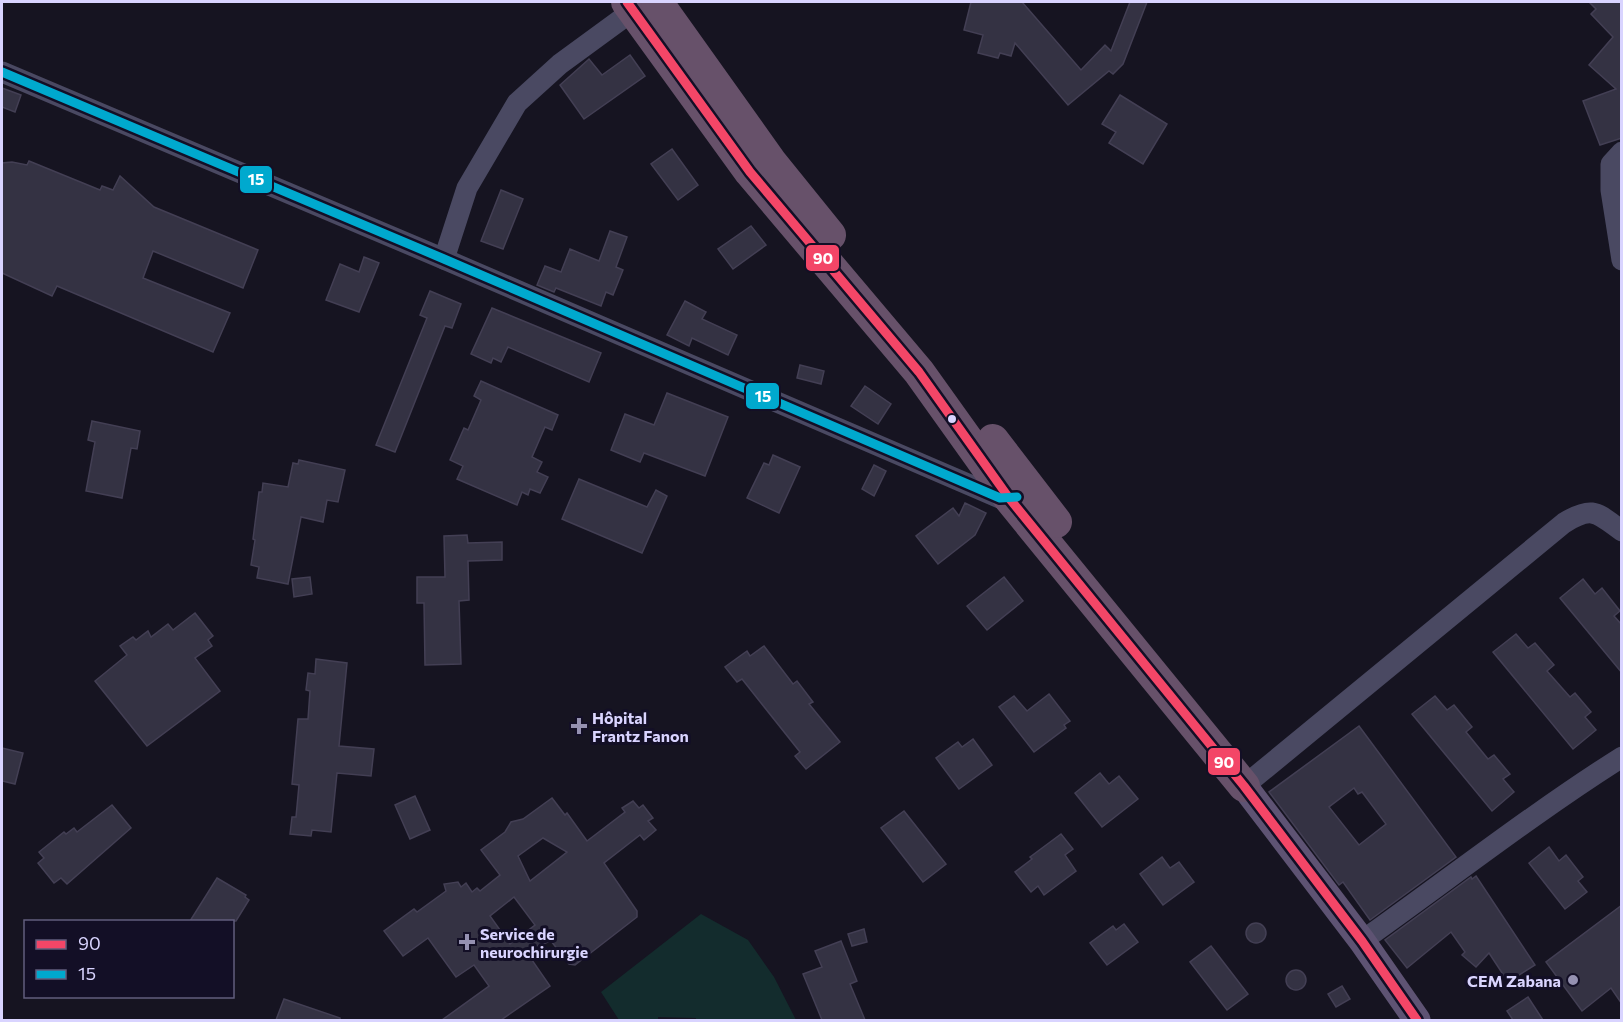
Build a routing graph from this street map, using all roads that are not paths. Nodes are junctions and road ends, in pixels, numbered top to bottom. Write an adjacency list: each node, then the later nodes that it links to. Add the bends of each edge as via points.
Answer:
1 (640, 3): 5 (street, via 560,64 517,103 467,188); 7 (highway, via 750,172)
2 (2, 72): 5 (street)
3 (1622, 152): 4 (street, via 1611,164 1611,190)
4 (1620, 234): 6 (street)
5 (444, 259): 7 (street, via 1000,498)
6 (1622, 260)
7 (1021, 494): 10 (highway)
8 (1622, 531): 10 (street, via 1597,513 1580,513 1564,523)
9 (1622, 757): 11 (street, via 1562,795)
10 (1244, 786): 11 (main road)
11 (1362, 941): 12 (main road)
12 (1416, 1020)

